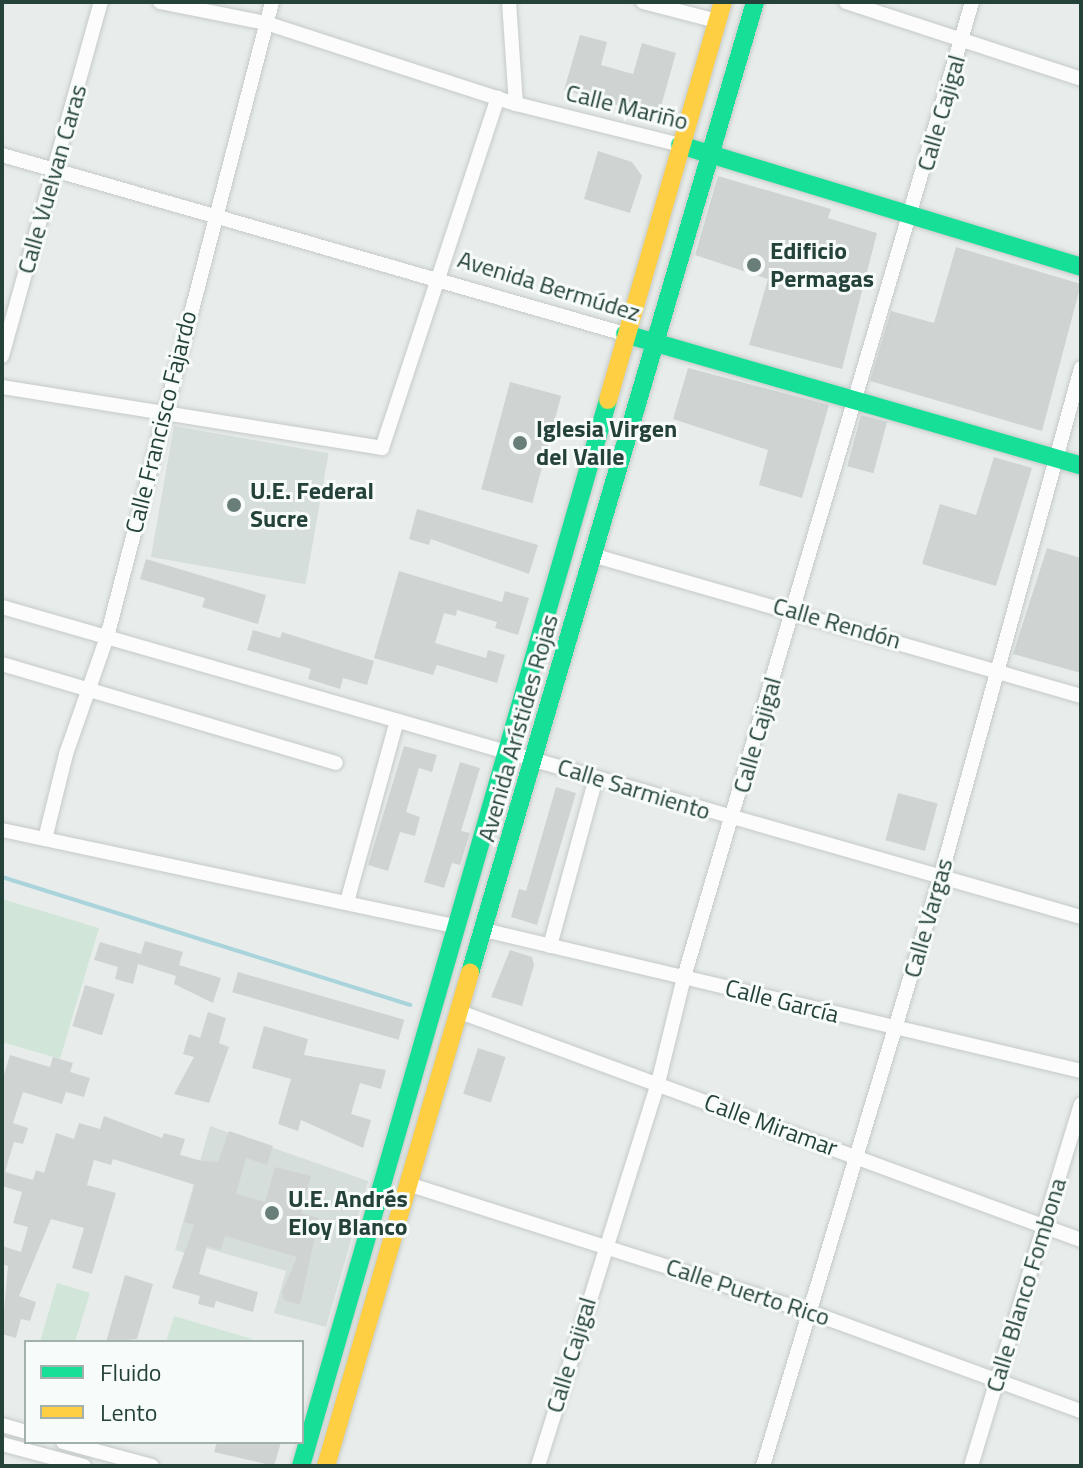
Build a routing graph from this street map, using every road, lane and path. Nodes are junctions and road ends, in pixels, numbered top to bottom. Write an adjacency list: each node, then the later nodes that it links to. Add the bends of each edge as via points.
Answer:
1 (101, 2): 19 (street, Calle Vuelvan Caras)
2 (160, 2): 11 (street, Calle Mariño)
3 (272, 2): 11 (street, Calle Francisco Fajardo)
4 (509, 2): 15 (street)
5 (643, 2): 10 (street)
6 (723, 2): 10 (main road, Avenida Arístides Rojas)
7 (755, 2): 17 (main road, Avenida Arístides Rojas)
8 (846, 2): 12 (street)
9 (972, 2): 12 (street, Calle Cajigal)
10 (717, 21): 16 (main road, Avenida Arístides Rojas)
11 (266, 23): 14 (street, Calle Mariño); 20 (street, Calle Francisco Fajardo)
12 (962, 42): 13 (street); 21 (street, Calle Cajigal)
13 (1081, 79)
14 (498, 98): 15 (street, Calle Mariño); 23 (street)
15 (516, 104): 16 (street, Calle Mariño)
16 (680, 145): 17 (main road, Calle Mariño); 24 (main road, Avenida Arístides Rojas)
17 (708, 152): 21 (main road, Calle Mariño); 25 (main road, Avenida Arístides Rojas)
18 (2, 155): 19 (street, Avenida Bermúdez)
19 (55, 170): 20 (street, Avenida Bermúdez); 26 (street, Calle Vuelvan Caras)
20 (213, 215): 23 (street, Avenida Bermúdez); 30 (street, Calle Francisco Fajardo)
21 (912, 215): 22 (main road, Calle Mariño); 29 (street, Calle Cajigal)
22 (1081, 267)
23 (437, 276): 24 (street, Avenida Bermúdez); 30 (street, via 382,448)
24 (625, 334): 25 (main road, Avenida Bermúdez); 42 (main road, Avenida Arístides Rojas)
25 (652, 342): 29 (main road, Avenida Bermúdez); 33 (main road, Avenida Arístides Rojas)
26 (2, 356)
27 (1081, 368): 31 (street, Calle Vargas)
28 (2, 387): 30 (street)
29 (854, 401): 31 (main road, Avenida Bermúdez); 35 (street, Calle Cajigal)
30 (164, 412): 36 (street, Calle Francisco Fajardo)
31 (1055, 459): 32 (main road, Avenida Bermúdez); 38 (street, Calle Vargas)
32 (1081, 466)
33 (592, 555): 35 (street, Calle Rendón); 43 (main road, Avenida Arístides Rojas)
34 (2, 607): 36 (street, Calle Sarmiento)
35 (793, 611): 38 (street, Calle Rendón); 46 (street, Calle Cajigal)
36 (107, 637): 39 (street, Calle Francisco Fajardo); 41 (street, Calle Sarmiento)
37 (2, 664): 39 (street)
38 (996, 668): 40 (street, Calle Rendón); 49 (street, Calle Vargas)
39 (87, 691): 44 (street); 48 (street, Calle Francisco Fajardo)
40 (1081, 696)
41 (397, 721): 42 (street, Calle Sarmiento); 50 (street)
42 (504, 751): 43 (street, Calle Sarmiento); 52 (main road, Avenida Arístides Rojas)
43 (534, 759): 45 (street, Calle Sarmiento); 53 (main road, Avenida Arístides Rojas)
44 (336, 763)
45 (596, 778): 46 (street, Calle Sarmiento); 54 (street)
46 (733, 819): 49 (street, Calle Sarmiento); 55 (street, Calle Cajigal)
47 (2, 830): 48 (street)
48 (45, 839): 50 (street)
49 (940, 879): 51 (street, Calle Sarmiento); 57 (street, Calle Vargas)
50 (347, 902): 52 (street)
51 (1081, 917)
52 (457, 927): 75 (main road, Avenida Arístides Rojas)
53 (484, 930): 54 (street, Calle García); 56 (main road, Avenida Arístides Rojas)
54 (550, 946): 55 (street, Calle García)
55 (684, 977): 57 (street, Calle García); 59 (street, Calle Cajigal)
56 (460, 1012): 59 (street, Calle Miramar); 62 (main road, Avenida Arístides Rojas)
57 (895, 1029): 58 (street, Calle García); 61 (street, Calle Vargas)
58 (1081, 1071)
59 (658, 1083): 61 (street, Calle Miramar); 65 (street, Calle Cajigal)
60 (1081, 1104): 63 (street, Calle Blanco Fombona)
61 (857, 1157): 63 (street, Calle Miramar); 66 (street, Calle Vargas)
62 (411, 1185): 65 (street, Calle Puerto Rico); 76 (main road, Avenida Arístides Rojas)
63 (1042, 1225): 64 (street, Calle Miramar); 67 (street, Calle Blanco Fombona)
64 (1081, 1240)
65 (604, 1245): 66 (street, Calle Puerto Rico); 77 (street, Calle Cajigal)
66 (810, 1312): 67 (street, Calle Puerto Rico); 78 (street, Calle Vargas)
67 (998, 1379): 68 (street, Calle Puerto Rico); 79 (street, Calle Blanco Fombona)
68 (1081, 1411)
69 (2, 1425): 70 (street)
70 (24, 1431)
71 (2, 1444): 73 (street)
72 (70, 1444): 74 (street)
73 (84, 1466)
74 (152, 1466)
75 (301, 1466)
76 (326, 1466)
77 (538, 1466)
78 (763, 1466)
79 (971, 1466)

